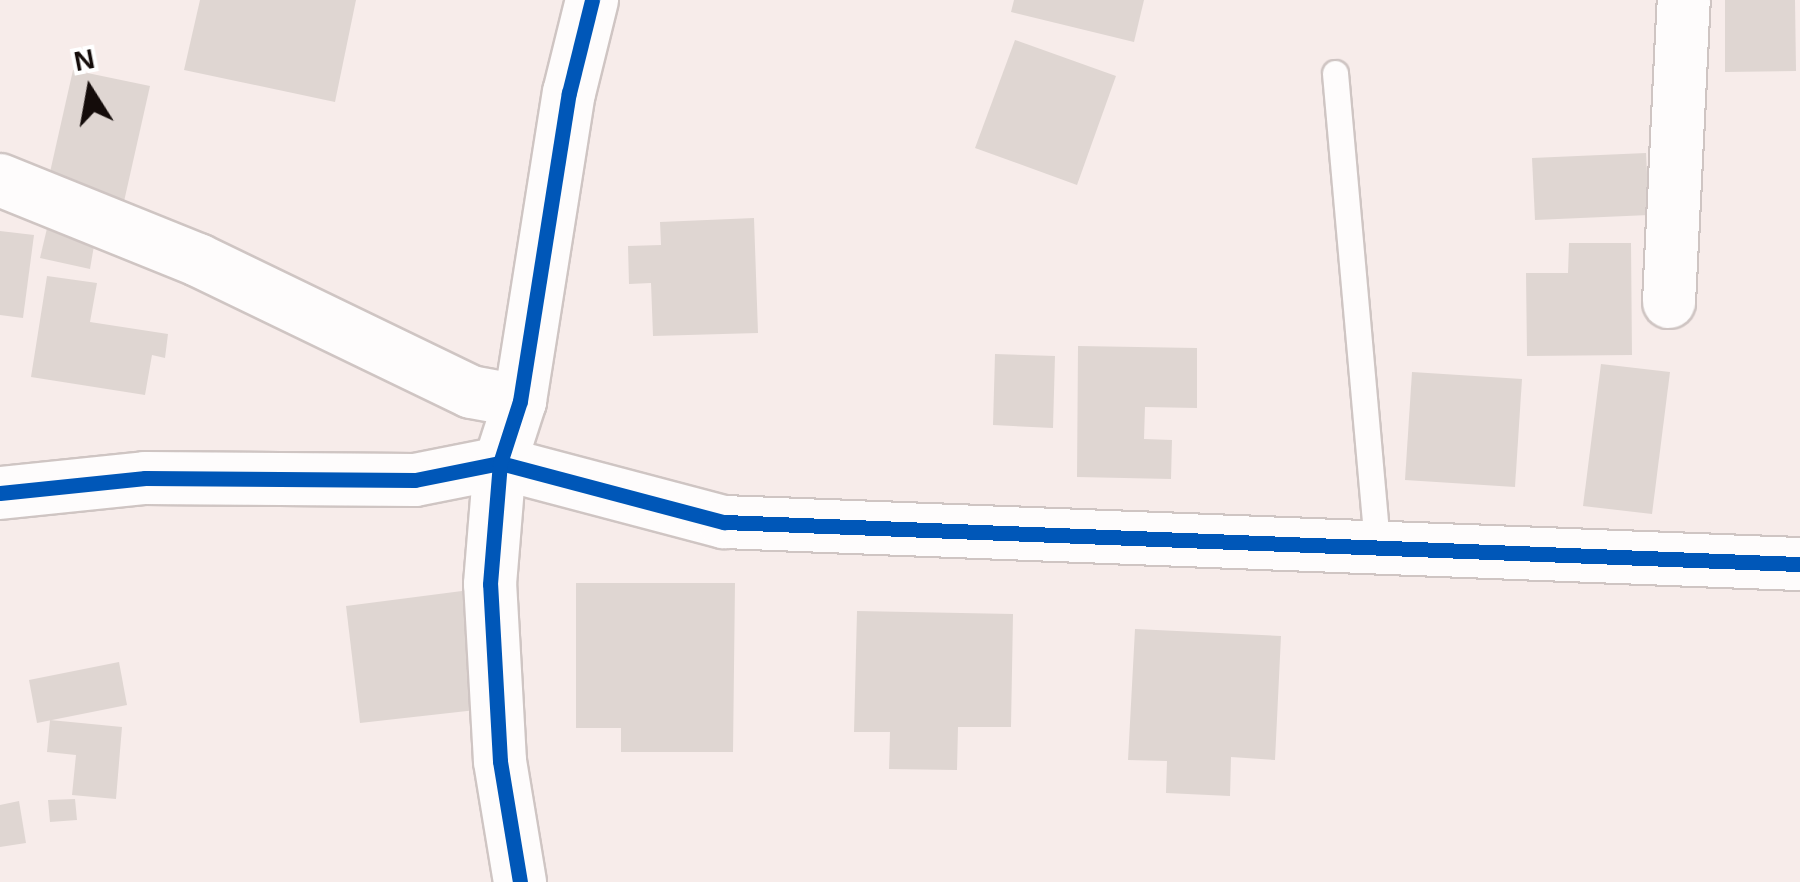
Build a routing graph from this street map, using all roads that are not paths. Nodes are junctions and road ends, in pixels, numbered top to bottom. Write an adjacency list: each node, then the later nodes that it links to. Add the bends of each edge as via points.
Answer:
1 (592, 0): 6 (street, via 569,93)
2 (1684, 0): 5 (street)
3 (1335, 73): 9 (lane)
4 (0, 180): 6 (street, via 198,260 471,392)
5 (1669, 302)
6 (520, 401): 7 (street)
7 (500, 463): 8 (street, via 414,480 144,478); 9 (street, via 724,522); 11 (street, via 490,584 500,761)
8 (0, 493)
9 (1377, 545): 10 (street)
10 (1800, 564)
11 (520, 882)

